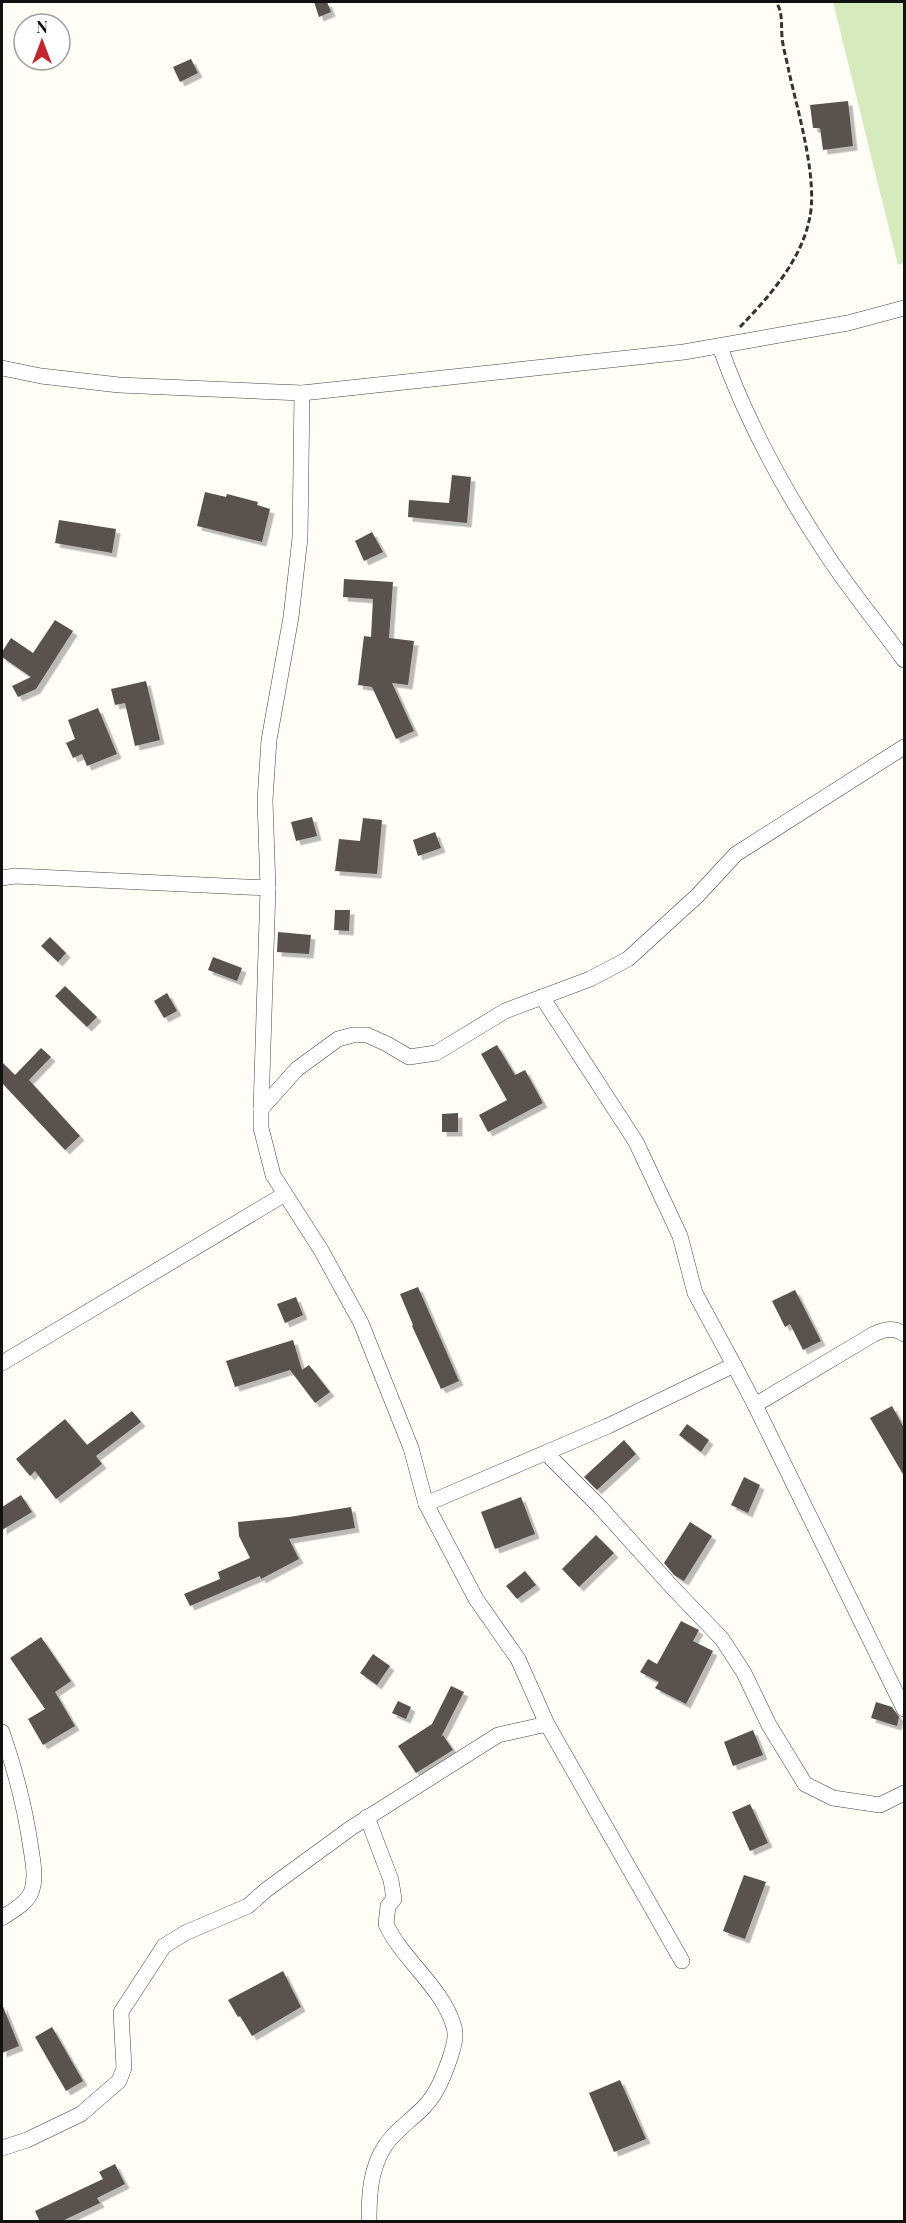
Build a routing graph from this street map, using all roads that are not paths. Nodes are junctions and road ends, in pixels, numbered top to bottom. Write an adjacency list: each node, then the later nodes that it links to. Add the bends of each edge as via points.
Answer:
1 (904, 308): 2 (street, via 848,323)
2 (720, 347): 4 (street); 5 (street, via 736,392 770,461 822,548)
3 (2, 368): 4 (street, via 119,385)
4 (302, 393): 8 (street, via 300,538 291,617 269,740 265,800)
5 (904, 660)
6 (904, 747): 9 (street, via 736,854 628,959)
7 (2, 878): 8 (street)
8 (268, 888): 10 (street)
9 (542, 997): 10 (street, via 505,1011 436,1053 423,1056 409,1057 366,1035 338,1039 297,1069); 14 (street, via 636,1142 680,1236 695,1293)
10 (261, 1109): 11 (street, via 261,1128 273,1175)
11 (285, 1194): 13 (street); 17 (street, via 361,1323 411,1448)
12 (904, 1334): 15 (street, via 893,1329 874,1334)
13 (2, 1363)
14 (734, 1365): 15 (street); 16 (street)
15 (755, 1405): 18 (street)
16 (546, 1453): 17 (street); 21 (street, via 722,1639 806,1785 833,1798 880,1805)
17 (426, 1504): 19 (street, via 476,1599 518,1659)
18 (904, 1709)
19 (547, 1724): 22 (street, via 498,1735); 24 (street)
20 (2, 1732): 23 (street, via 26,1810 34,1870 32,1891 26,1901)
21 (904, 1793)
22 (366, 1817): 25 (street, via 248,1906 164,1946 121,2012 124,2068 119,2081 81,2114); 26 (street, via 391,1880 394,1899 388,1906 386,1924 437,1992 454,2029 455,2042 430,2099 386,2145 372,2172)
23 (2, 1918)
24 (681, 1961)
25 (2, 2148)
26 (369, 2222)

